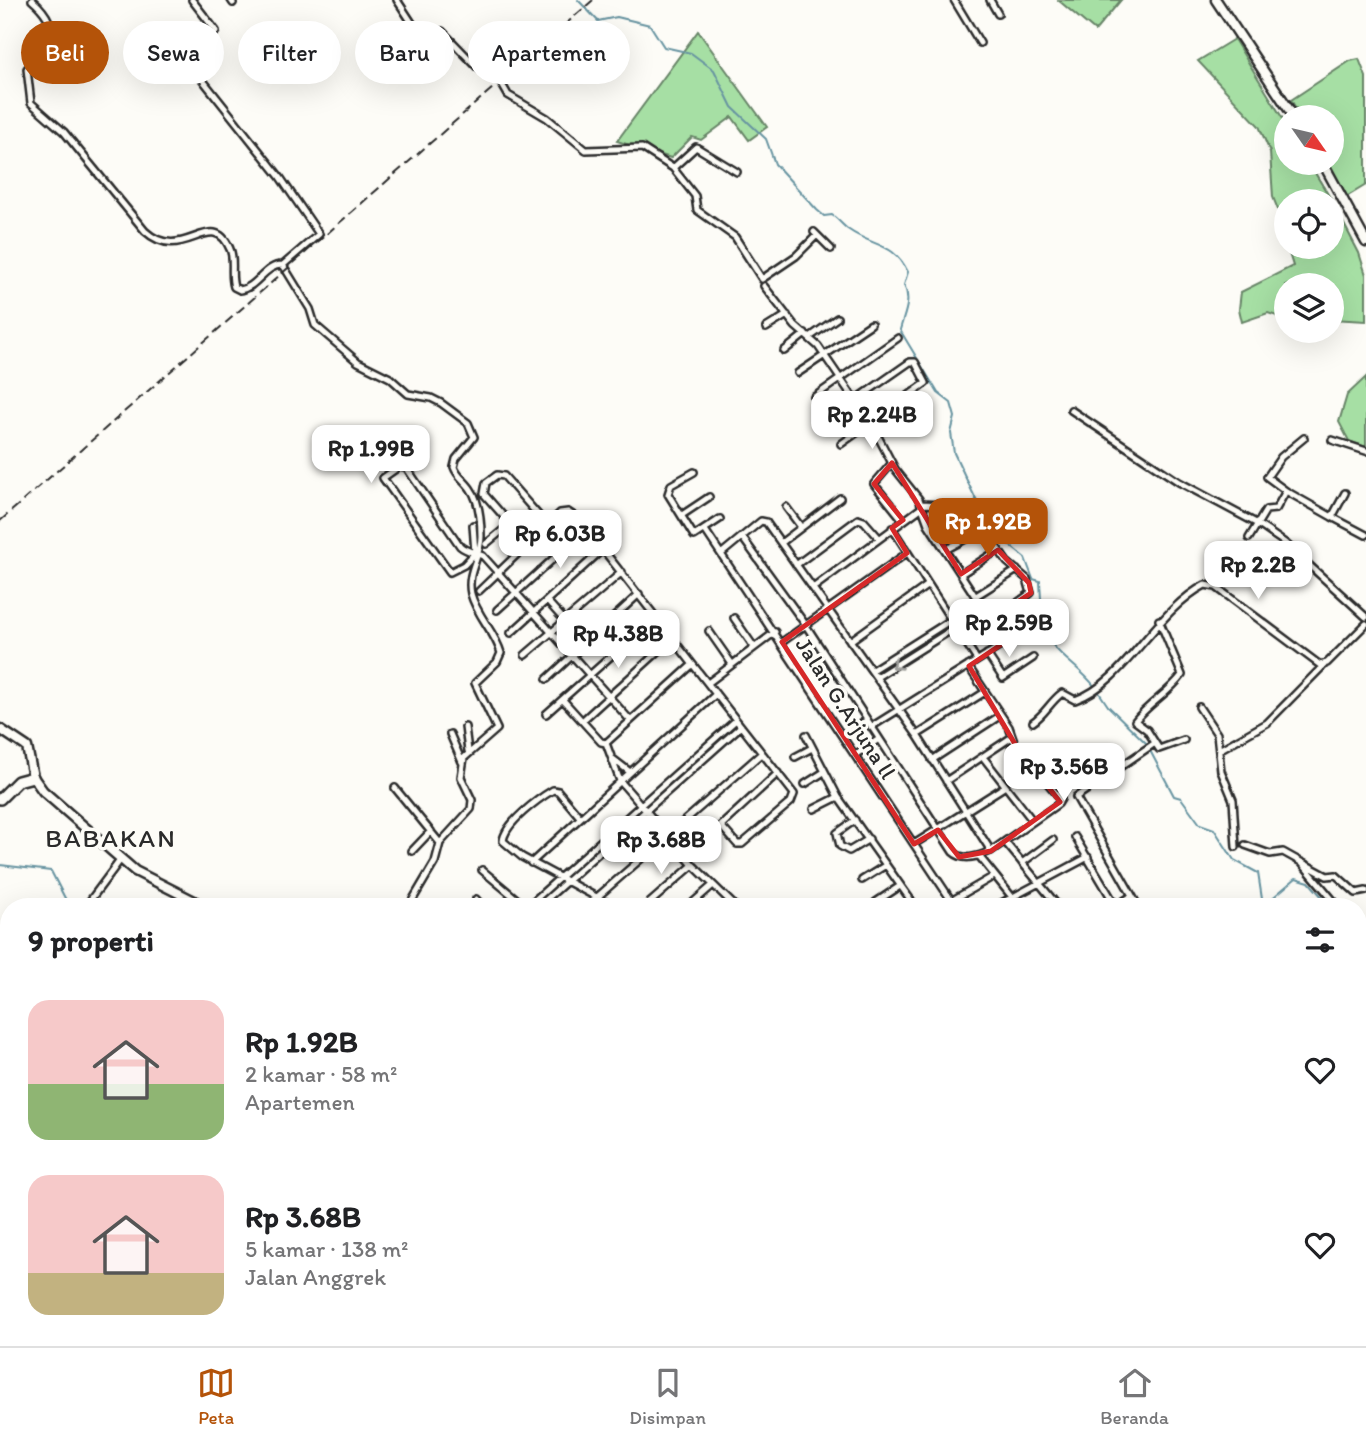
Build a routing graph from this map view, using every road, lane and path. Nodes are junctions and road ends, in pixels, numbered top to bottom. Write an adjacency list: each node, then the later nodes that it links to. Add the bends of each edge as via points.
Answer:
1 (32, 0): 15 (street, via 48,18 51,33 48,46 27,69 31,103 64,132 136,222 150,236 167,243 215,232 231,251 231,276 237,290 247,289 273,267)
2 (191, 0): 15 (street, via 216,31 188,52 186,59 319,234)
3 (397, 0): 10 (street, via 414,26 426,35 442,31 477,67 500,81 508,95 547,118 586,150 642,148)
4 (954, 0): 8 (street)
5 (990, 0): 7 (street)
6 (1216, 0): 9 (street)
7 (998, 15)
8 (980, 43)
9 (1286, 105)
10 (673, 168): 11 (street, via 696,147); 14 (street, via 695,196 697,210 735,237 764,279 796,256 815,233)
11 (737, 172)
12 (1330, 175): 13 (street)
13 (1366, 241)
14 (831, 249)
15 (284, 265): 70 (street, via 310,309 313,323 352,357 390,378 410,396 434,399 471,426 474,437 454,467 475,497 481,537)
16 (764, 286): 17 (street)
17 (787, 315): 20 (street); 21 (street)
18 (837, 318): 21 (street)
19 (871, 324): 24 (street)
20 (766, 328)
21 (808, 336): 23 (street); 24 (street)
22 (898, 338): 26 (street)
23 (784, 351)
24 (825, 355): 25 (street); 26 (street)
25 (798, 373)
26 (839, 379): 27 (street); 28 (street)
27 (814, 397)
28 (855, 401): 30 (street); 31 (street); 31 (street, via 915,362 926,383)
29 (1071, 410): 49 (street, via 1179,482)
30 (824, 422)
31 (872, 425): 34 (street); 36 (street)
32 (1304, 438): 38 (street, via 1267,477)
33 (1332, 440): 35 (street)
34 (841, 444)
35 (1366, 451)
36 (891, 463): 43 (street); 48 (street, via 874,484)
37 (694, 472): 45 (street, via 668,490)
38 (1286, 491): 46 (street); 49 (street, via 1276,509 1267,509)
39 (1345, 493): 46 (street)
40 (709, 497): 45 (street)
41 (840, 498): 53 (street)
42 (786, 506): 53 (street)
43 (921, 506): 44 (street, via 938,504); 48 (street); 56 (street)
44 (957, 512): 56 (street); 57 (street)
45 (682, 515): 58 (street, via 694,536)
46 (1332, 517): 59 (street)
47 (720, 519): 58 (street)
48 (903, 520): 55 (street)
49 (1256, 523): 62 (street); 88 (street)
50 (510, 524): 52 (street, via 483,490 499,474); 63 (street); 65 (street)
51 (473, 525): 70 (street)
52 (547, 525): 54 (street, via 568,512); 63 (street)
53 (801, 527): 64 (street)
54 (586, 528): 66 (street); 80 (street)
55 (892, 528): 61 (street); 69 (street)
56 (931, 528): 67 (street)
57 (984, 528): 67 (street); 68 (street)
58 (705, 530): 71 (street, Jalan G.Arjuna ll)
59 (1366, 535)
60 (742, 537): 64 (street, via 764,521); 71 (street); 95 (street)
61 (879, 538): 72 (street, via 858,519); 78 (street)
62 (1249, 538)
63 (527, 543): 74 (street)
64 (781, 543): 72 (street)
65 (486, 544)
66 (603, 549): 75 (street); 83 (street)
67 (945, 550): 76 (street)
68 (998, 550): 73 (street); 76 (street)
69 (907, 553): 77 (street); 84 (street)
70 (477, 554): 70 (street, via 459,569 448,571 384,484 385,477 406,467 460,546); 74 (street); 150 (street, via 470,574 472,597 501,653 498,662 475,683 497,729)
71 (722, 554): 99 (street, Jalan G.Arjuna ll)
72 (796, 565): 78 (street)
73 (1017, 570): 82 (street); 94 (street, via 1031,593)
74 (498, 572): 79 (street); 80 (street)
75 (622, 572): 81 (street); 93 (street)
76 (961, 574): 82 (street)
77 (928, 585): 90 (street); 103 (street)
78 (813, 588): 84 (street)
79 (479, 591)
80 (516, 593): 85 (street); 86 (street)
81 (639, 594): 87 (street); 111 (street)
82 (976, 596): 94 (street)
83 (547, 601): 86 (street); 93 (street)
84 (828, 608): 95 (street); 103 (street)
85 (497, 610)
86 (533, 613): 100 (street); 101 (street)
87 (655, 617): 102 (street); 119 (street)
88 (1366, 617)
89 (734, 618): 107 (street)
90 (951, 620): 97 (street); 106 (street)
91 (1042, 620): 105 (street)
92 (1159, 620): 116 (street, via 1202,586 1212,585); 134 (street, via 1113,674 1081,698 1062,693); 147 (street, via 1182,675 1136,720)
93 (565, 621): 101 (street)
94 (992, 621): 105 (street)
95 (804, 624): 104 (street); 135 (street)
96 (1366, 624): 116 (street)
97 (956, 627): 108 (street); 113 (street)
98 (709, 631): 114 (street)
99 (775, 632): 104 (street, Jalan G.Arjuna ll); 107 (street)
100 (511, 633)
101 (552, 633): 110 (street); 111 (street)
102 (672, 639): 115 (street); 125 (street)
103 (850, 641): 118 (street)
104 (782, 642): 141 (street, Jalan G.Arjuna ll)
105 (1005, 642): 109 (street)
106 (915, 644): 108 (street); 118 (street)
107 (754, 647): 114 (street)
108 (919, 651): 120 (street, one-way to 120)
109 (986, 654): 112 (street, via 1003,678); 113 (street)
110 (525, 655)
111 (572, 655): 119 (street); 121 (street)
112 (1033, 658)
113 (977, 660): 117 (street)
114 (732, 664): 122 (street)
115 (692, 665): 122 (street); 131 (street)
116 (1324, 665): 149 (street, via 1267,723)
117 (968, 666): 123 (street); 128 (street)
118 (872, 670): 120 (street)
119 (590, 675): 125 (street); 126 (street)
120 (877, 677): 128 (street)
121 (547, 679)
122 (708, 683): 124 (street)
123 (985, 692): 130 (street); 142 (street)
124 (716, 694): 132 (street); 160 (street)
125 (608, 696): 131 (street); 133 (street)
126 (563, 700): 129 (street); 133 (street)
127 (1199, 707): 149 (street, via 1217,734)
128 (899, 709): 135 (street); 142 (street)
129 (546, 714)
130 (1001, 715): 143 (street); 158 (street)
131 (630, 720): 146 (street)
132 (736, 720): 136 (street); 151 (street)
133 (582, 721): 146 (street)
134 (1033, 722)
135 (869, 724): 141 (street); 144 (street)
136 (741, 726): 152 (street); 157 (street)
137 (465, 727): 150 (street)
138 (0, 729): 164 (street, via 27,747)
139 (450, 734): 159 (street)
140 (806, 735): 148 (street)
141 (843, 735): 153 (street, Jalan G.Arjuna ll)
142 (917, 735): 158 (street)
143 (1012, 737): 155 (street); 178 (street, via 1061,799)
144 (879, 739): 153 (street); 181 (street)
145 (1184, 740): 147 (street, via 1159,749)
146 (606, 743): 156 (street)
147 (1155, 743): 232 (street, via 1076,797)
148 (812, 748): 154 (street); 161 (street)
149 (1219, 750): 192 (street, via 1221,771 1233,800)
150 (468, 751): 159 (street)
151 (701, 751): 157 (street); 163 (street)
152 (762, 753): 162 (street); 183 (street)
153 (855, 755): 190 (street, Jalan G.Arjuna ll)
154 (795, 757)
155 (982, 757): 166 (street); 169 (street)
156 (613, 758): 160 (street); 165 (street)
157 (706, 758): 167 (street)
158 (932, 760): 166 (street)
159 (462, 762): 189 (street, via 461,777 472,800 471,809)
160 (630, 772): 165 (street)
161 (824, 772): 168 (street); 171 (street)
162 (778, 773): 179 (street); 179 (street, via 794,794 791,802 742,844)
163 (674, 776): 167 (street); 173 (street)
164 (33, 777): 172 (main road, via 18,781); 200 (street)
165 (620, 781): 173 (street); 176 (street)
166 (946, 781): 175 (street)
167 (679, 782): 173 (street)
168 (805, 783)
169 (1004, 787): 175 (street); 178 (street)
170 (395, 788): 182 (street)
171 (838, 797): 174 (street); 177 (street)
172 (0, 799)
173 (645, 808): 180 (street); 183 (street); 184 (street)
174 (814, 809)
175 (966, 811): 181 (street); 195 (street)
176 (579, 816): 202 (street); 202 (street, via 554,790 514,823 503,841)
177 (855, 820): 186 (street); 186 (street, via 837,833 841,846 849,851)
178 (1032, 820): 188 (street)
179 (722, 827): 198 (street)
180 (614, 830): 184 (street); 194 (street)
181 (938, 830): 190 (street); 197 (street, via 956,855)
182 (431, 831): 189 (street); 193 (street)
183 (669, 835): 198 (street); 222 (street)
184 (619, 836): 196 (street)
185 (1075, 837): 199 (street)
186 (869, 839): 205 (street)
187 (1053, 840): 203 (street)
188 (1005, 842): 195 (street); 203 (street)
189 (440, 843): 218 (street, via 435,862)
190 (914, 844): 228 (street, Jalan G.Arjuna ll)
191 (1245, 845): 201 (street, via 1270,854 1283,852)
192 (1236, 847)
193 (412, 851)
194 (591, 851): 196 (street); 208 (street)
195 (991, 851): 197 (street)
196 (597, 856): 210 (street)
197 (979, 856): 207 (street)
198 (687, 857): 204 (street)
199 (1088, 857): 211 (street); 231 (street)
200 (121, 859): 216 (street); 217 (street)
201 (1301, 862): 214 (street, via 1327,876 1336,875 1356,893); 233 (street)
202 (531, 863): 208 (street)
203 (1022, 863): 211 (street)
204 (693, 865): 212 (street); 223 (street)
205 (886, 865): 209 (street); 213 (street)
206 (482, 870): 219 (street)
207 (994, 876): 215 (street); 229 (street)
208 (559, 878): 210 (street); 220 (street)
209 (862, 880)
210 (567, 882): 221 (street); 222 (street)
211 (1038, 883): 215 (street); 230 (street)
212 (713, 885): 224 (street); 225 (street)
213 (900, 886): 226 (street); 227 (street)
214 (1366, 891)
215 (1012, 897)
216 (92, 898)
217 (188, 898)
218 (414, 898)
219 (517, 898)
220 (536, 898)
221 (549, 898)
222 (598, 898)
223 (655, 898)
224 (698, 898)
225 (725, 898)
226 (882, 898)
227 (909, 898)
228 (949, 898)
229 (962, 898)
230 (1051, 898)
231 (1111, 898)
232 (1133, 898)
233 (1331, 898)

